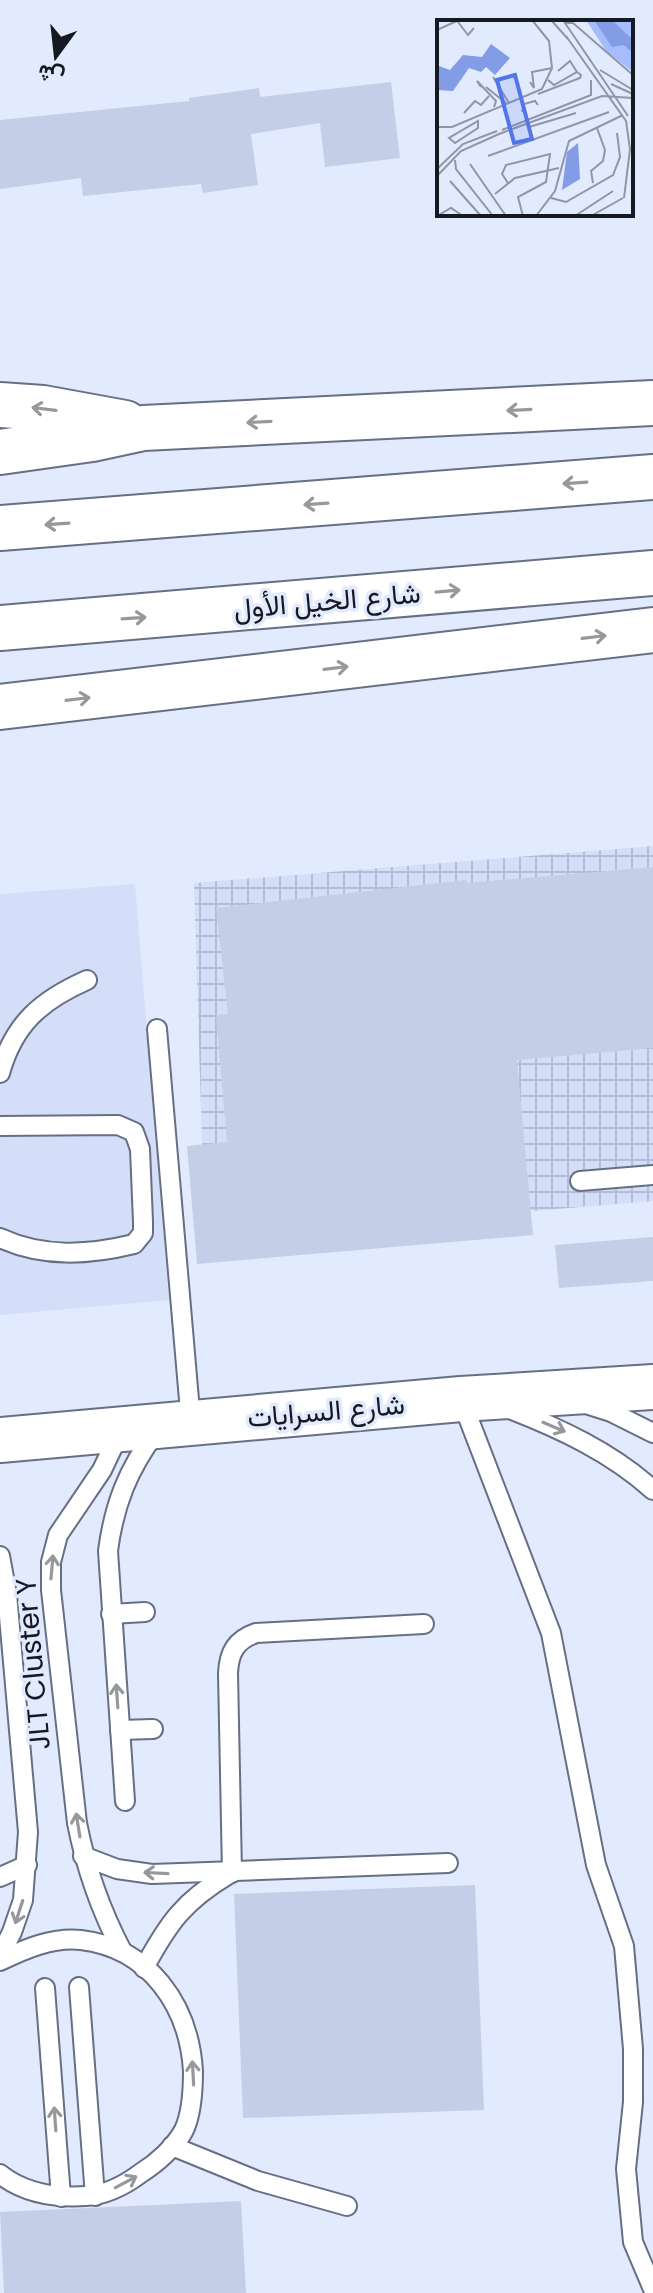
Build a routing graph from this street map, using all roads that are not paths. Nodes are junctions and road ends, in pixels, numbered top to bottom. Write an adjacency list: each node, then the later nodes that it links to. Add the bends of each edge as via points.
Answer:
1 (653, 403): 3 (main road, one-way to 3)
2 (0, 405): 3 (main road, one-way to 2)
3 (143, 428): 4 (main road)
4 (0, 452)
5 (653, 477): 6 (main road, one-way to 6)
6 (0, 528)
7 (653, 573): 8 (main road, شارع الخيل الأول, one-way to 7)
8 (0, 628)
9 (653, 630): 10 (main road, one-way to 9)
10 (0, 707)
11 (87, 980): 13 (lane, via 57,993 31,1014 12,1040)
12 (157, 1029): 21 (lane)
13 (0, 1073)
14 (0, 1126): 17 (lane, via 118,1125 134,1132 140,1149 143,1233 134,1244 80,1253 47,1252)
15 (653, 1175): 16 (lane)
16 (580, 1181)
17 (0, 1238)
18 (653, 1387): 19 (main road, شارع السرايات)
19 (552, 1393): 20 (main road, شارع السرايات); 22 (lane, via 611,1412)
20 (471, 1398): 21 (main road, شارع السرايات); 24 (lane, one-way to 24, via 562,1430); 47 (lane, via 551,1633 596,1865 624,1946 633,2049 626,2169 633,2242)
21 (158, 1426): 23 (main road, شارع السرايات); 27 (lane, via 124,1484 113,1517 108,1551); 32 (lane, JLT Cluster Y, one-way to 21, via 51,1562 58,1535 102,1470)
22 (653, 1433)
23 (0, 1440)
24 (653, 1490)
25 (0, 1556): 34 (lane, JLT Cluster Y)
26 (145, 1612): 27 (lane)
27 (111, 1614): 30 (lane, one-way to 27)
28 (424, 1624): 35 (lane, via 256,1633 234,1647 228,1660)
29 (153, 1729): 30 (lane)
30 (120, 1730): 31 (lane)
31 (125, 1801)
32 (83, 1856): 35 (lane, one-way to 32, via 152,1874); 37 (lane, JLT Cluster Y)
33 (448, 1863): 35 (lane)
34 (27, 1865): 36 (lane); 38 (lane, JLT Cluster Y, one-way to 38, via 23,1900)
35 (232, 1873): 39 (lane, via 179,1912)
36 (0, 1877)
37 (122, 1951): 38 (lane, JLT Cluster Y, via 80,1940 37,1944); 39 (lane, JLT Cluster Y)
38 (0, 1958)
39 (144, 1968): 42 (lane, JLT Cluster Y, one-way to 39, via 185,2129 193,2090 191,2048 179,2010)
40 (79, 1987): 44 (lane)
41 (45, 1988): 45 (lane, one-way to 41)
42 (172, 2146): 44 (lane, JLT Cluster Y, one-way to 42, via 124,2185); 46 (lane, via 258,2181)
43 (2, 2179): 45 (lane, JLT Cluster Y)
44 (95, 2196): 45 (lane, JLT Cluster Y)
45 (61, 2197)
46 (347, 2206)
47 (653, 2289)

